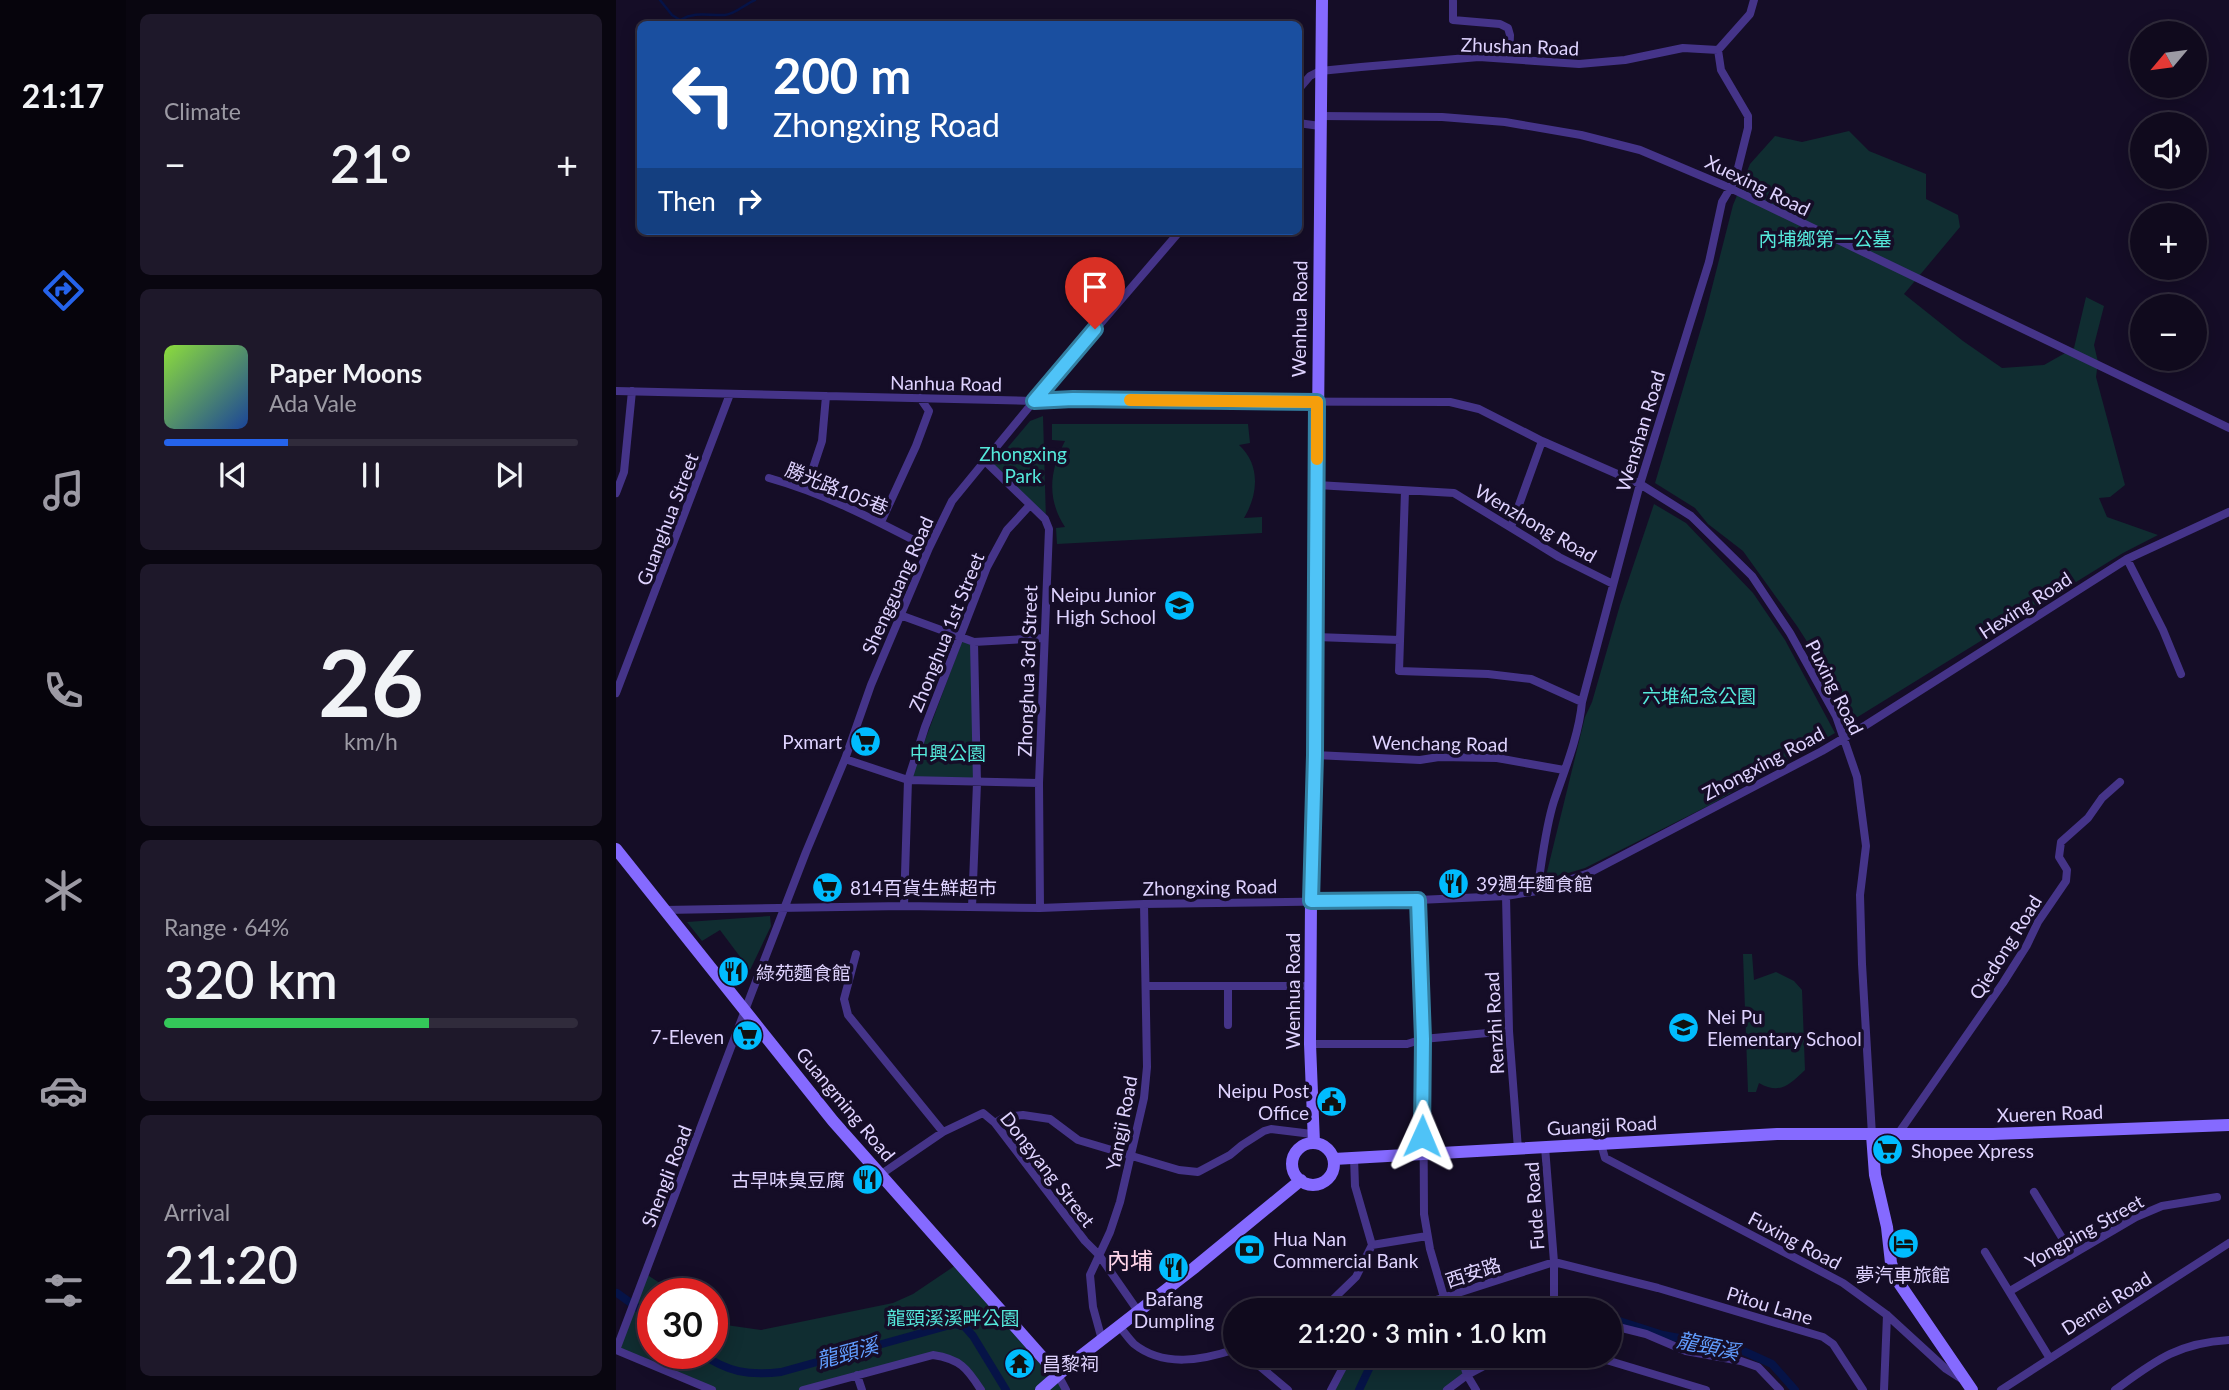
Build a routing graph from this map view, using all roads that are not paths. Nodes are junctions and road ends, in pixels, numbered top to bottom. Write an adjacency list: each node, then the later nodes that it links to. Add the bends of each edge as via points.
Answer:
1 (1322, 0): 6 (main road, Wenhua Road)
2 (1754, 0): 4 (street, via 1750,14)
3 (1453, 1): 5 (street, via 1453,20 1508,28)
4 (1718, 50): 5 (street, Zhushan Road, via 1684,48 1579,64); 10 (street, Wenshan Road, via 1721,70 1748,116)
5 (1509, 59): 6 (street, Zhushan Road, via 1479,57)
6 (1320, 71): 7 (street); 8 (main road, Wenhua Road)
7 (1302, 85)
8 (1320, 121): 9 (street); 10 (street, Xuexing Road, via 1442,117 1528,125 1640,150); 18 (main road, Wenhua Road)
9 (1302, 123)
10 (1730, 188): 19 (street, Xuexing Road); 23 (street, Wenshan Road, via 1722,202 1709,262)
11 (1177, 235): 17 (street, Shengguang Road)
12 (616, 391): 13 (street, Nanhua Road)
13 (632, 391): 14 (street, Nanhua Road); 27 (street, via 624,472)
14 (730, 394): 15 (street, Nanhua Road); 42 (street, Guanghua Street)
15 (826, 396): 16 (street, Nanhua Road); 25 (street, via 822,441)
16 (920, 398): 17 (street, Nanhua Road); 30 (street, via 929,411)
17 (1034, 401): 18 (street, Nanhua Road); 21 (street, Shengguang Road)
18 (1317, 402): 20 (street, Nanhua Road, via 1463,403); 24 (main road, Wenhua Road)
19 (2229, 428)
20 (1542, 441): 23 (street, Puxing Road); 31 (street)
21 (985, 461): 28 (street, Zhonghua 3rd Street); 32 (street, Shengguang Road, via 952,500)
22 (769, 478): 25 (street, 勝光路105巷)
23 (1640, 484): 34 (street, Wenshan Road); 44 (street, Puxing Road, via 1691,516 1752,576 1790,633)
24 (1317, 485): 26 (street, Wenzhong Road); 36 (main road, Wenhua Road)
25 (806, 489): 30 (street, 勝光路105巷)
26 (1405, 491): 31 (street, Wenzhong Road, via 1454,493); 39 (street)
27 (616, 493)
28 (1030, 505): 37 (street, Zhonghua 1st Street, via 1007,530 987,568); 38 (street, Zhonghua 3rd Street, via 1049,529)
29 (2229, 512): 33 (street, Hexing Road)
30 (880, 522): 32 (street, 勝光路105巷)
31 (1510, 527): 34 (street, Wenzhong Road)
32 (929, 548): 35 (street, Shengguang Road)
33 (2127, 559): 41 (street); 44 (street, Hexing Road)
34 (1612, 584): 43 (street, Wenshan Road)
35 (900, 615): 37 (street); 46 (street, Shengguang Road)
36 (1316, 637): 39 (street); 45 (main road, Wenhua Road)
37 (960, 638): 40 (street); 48 (street, Zhonghua 1st Street)
38 (1044, 638): 40 (street); 51 (street, Zhonghua 3rd Street)
39 (1400, 640): 43 (street, via 1399,671 1531,679)
40 (974, 642): 49 (street)
41 (2181, 674)
42 (616, 693)
43 (1582, 702): 47 (street, Wenshan Road)
44 (1845, 738): 53 (street, Zhongxing Road, via 1589,873); 76 (street, Puxing Road, via 1857,777 1866,846 1860,895)
45 (1315, 755): 47 (street, Wenchang Road, via 1497,758); 56 (main road, Wenhua Road)
46 (845, 759): 48 (street); 59 (street, Shengguang Road)
47 (1564, 770): 53 (street, Wenshan Road, via 1553,803)
48 (908, 780): 49 (street); 58 (street, Zhonghua 1st Street)
49 (977, 782): 51 (street); 60 (street)
50 (2120, 782): 75 (street, Qiedong Road, via 2061,842 2059,857 2067,870 2066,881 2003,983)
51 (1039, 783): 61 (street, Zhonghua 3rd Street)
52 (616, 849): 62 (main road, Guangming Road)
53 (1537, 891): 54 (street, Zhongxing Road)
54 (1506, 897): 55 (street, Zhongxing Road); 69 (street, Renzhi Road)
55 (1418, 900): 56 (street, Zhongxing Road); 70 (street)
56 (1311, 901): 57 (street, Zhongxing Road); 66 (main road, Wenhua Road)
57 (1144, 904): 61 (street, Zhongxing Road); 64 (street, Yangji Road)
58 (904, 906): 59 (street, Zhongxing Road); 60 (street, Zhongxing Road)
59 (785, 907): 62 (street, Zhongxing Road); 67 (street, Shengguang Road)
60 (972, 907): 61 (street, Zhongxing Road)
61 (1041, 908)
62 (664, 910): 67 (main road, Guangming Road)
63 (856, 954): 74 (street, via 844,999 848,1015)
64 (1146, 986): 65 (street); 82 (street, Yangji Road, via 1147,1067)
65 (1228, 986): 66 (street); 68 (street)
66 (1311, 986): 71 (main road, Wenhua Road)
67 (746, 1012): 85 (main road, Guangming Road); 108 (street, Shengli Road)
68 (1228, 1025)
69 (1508, 1031): 70 (street); 80 (street, Renzhi Road)
70 (1423, 1039): 71 (street, via 1407,1044); 81 (street)
71 (1310, 1045): 77 (main road, Wenhua Road)
72 (995, 1124): 74 (street, Dongyang Street, via 983,1113); 82 (street, via 1005,1117 1023,1115 1050,1119 1078,1140); 94 (street, Dongyang Street)
73 (2229, 1125): 75 (main road, Xueren Road)
74 (943, 1132): 85 (street)
75 (1898, 1134): 76 (main road, Xueren Road)
76 (1872, 1135): 78 (main road, Guangji Road); 119 (main road, via 1875,1175 1897,1279)
77 (1313, 1138): 82 (street, via 1264,1131 1198,1172); 84 (main road); 86 (main road, via 1294,1157 1293,1170)
78 (1601, 1144): 79 (main road, Guangji Road); 103 (street, Fuxing Road, via 1605,1158 1843,1283)
79 (1545, 1147): 80 (main road, Guangji Road); 95 (street, Fude Road)
80 (1518, 1149): 81 (main road, Guangji Road)
81 (1422, 1153): 83 (main road, Guangji Road); 89 (street)
82 (1132, 1156): 94 (street, Yangji Road)
83 (1354, 1157): 84 (main road, Guangji Road); 91 (street, via 1355,1186)
84 (1334, 1159): 86 (main road, via 1332,1173 1322,1184)
85 (880, 1175): 117 (main road, Guangming Road)
86 (1301, 1180): 102 (main road)
87 (2034, 1192): 93 (street)
88 (2217, 1197): 93 (street, Yongping Street, via 2162,1206)
89 (1427, 1236): 91 (street); 98 (street)
90 (2229, 1243): 110 (street, Demei Road)
91 (1373, 1245): 99 (street, via 1356,1277)
92 (1985, 1252): 97 (street)
93 (2072, 1254): 97 (street, Yongping Street)
94 (1099, 1255): 102 (street, Dongyang Street); 106 (street, Yangji Road, via 1090,1275)
95 (1554, 1262): 96 (street, Fude Road); 98 (street, 西安路); 101 (street, Fude Road)
96 (1644, 1284): 132 (street, Pitou Lane, via 1823,1337 1833,1344)
97 (2010, 1291): 110 (street)
98 (1444, 1297): 100 (street, 西安路)
99 (1334, 1298)
100 (1441, 1298)
101 (1554, 1298)
102 (1138, 1311): 104 (main road)
103 (1887, 1315): 119 (street, Fuxing Road); 133 (street)
104 (1119, 1327): 106 (main road); 109 (street, via 1134,1344 1158,1356 1183,1361)
105 (1622, 1328): 131 (street, via 1686,1351 1758,1367)
106 (1102, 1340): 117 (main road)
107 (2229, 1340): 135 (street, via 2176,1350)
108 (616, 1350): 120 (street)
109 (1223, 1353)
110 (2049, 1357): 134 (street, Demei Road)
111 (1622, 1365): 130 (street)
112 (1262, 1368): 126 (street)
113 (1343, 1368): 127 (street)
114 (1465, 1368): 118 (street)
115 (1480, 1368): 118 (street)
116 (857, 1375): 121 (street); 122 (street); 123 (street, via 933,1355 962,1364)
117 (1058, 1375): 124 (main road); 125 (street)
118 (1467, 1375): 128 (street); 129 (street)
119 (1969, 1386)
120 (712, 1390)
121 (803, 1390)
122 (862, 1390)
123 (981, 1390)
124 (1041, 1390)
125 (1066, 1390)
126 (1288, 1390)
127 (1331, 1390)
128 (1447, 1390)
129 (1476, 1390)
130 (1706, 1390)
131 (1780, 1390)
132 (1863, 1390)
133 (1884, 1390)
134 (2001, 1390)
135 (2115, 1390)

